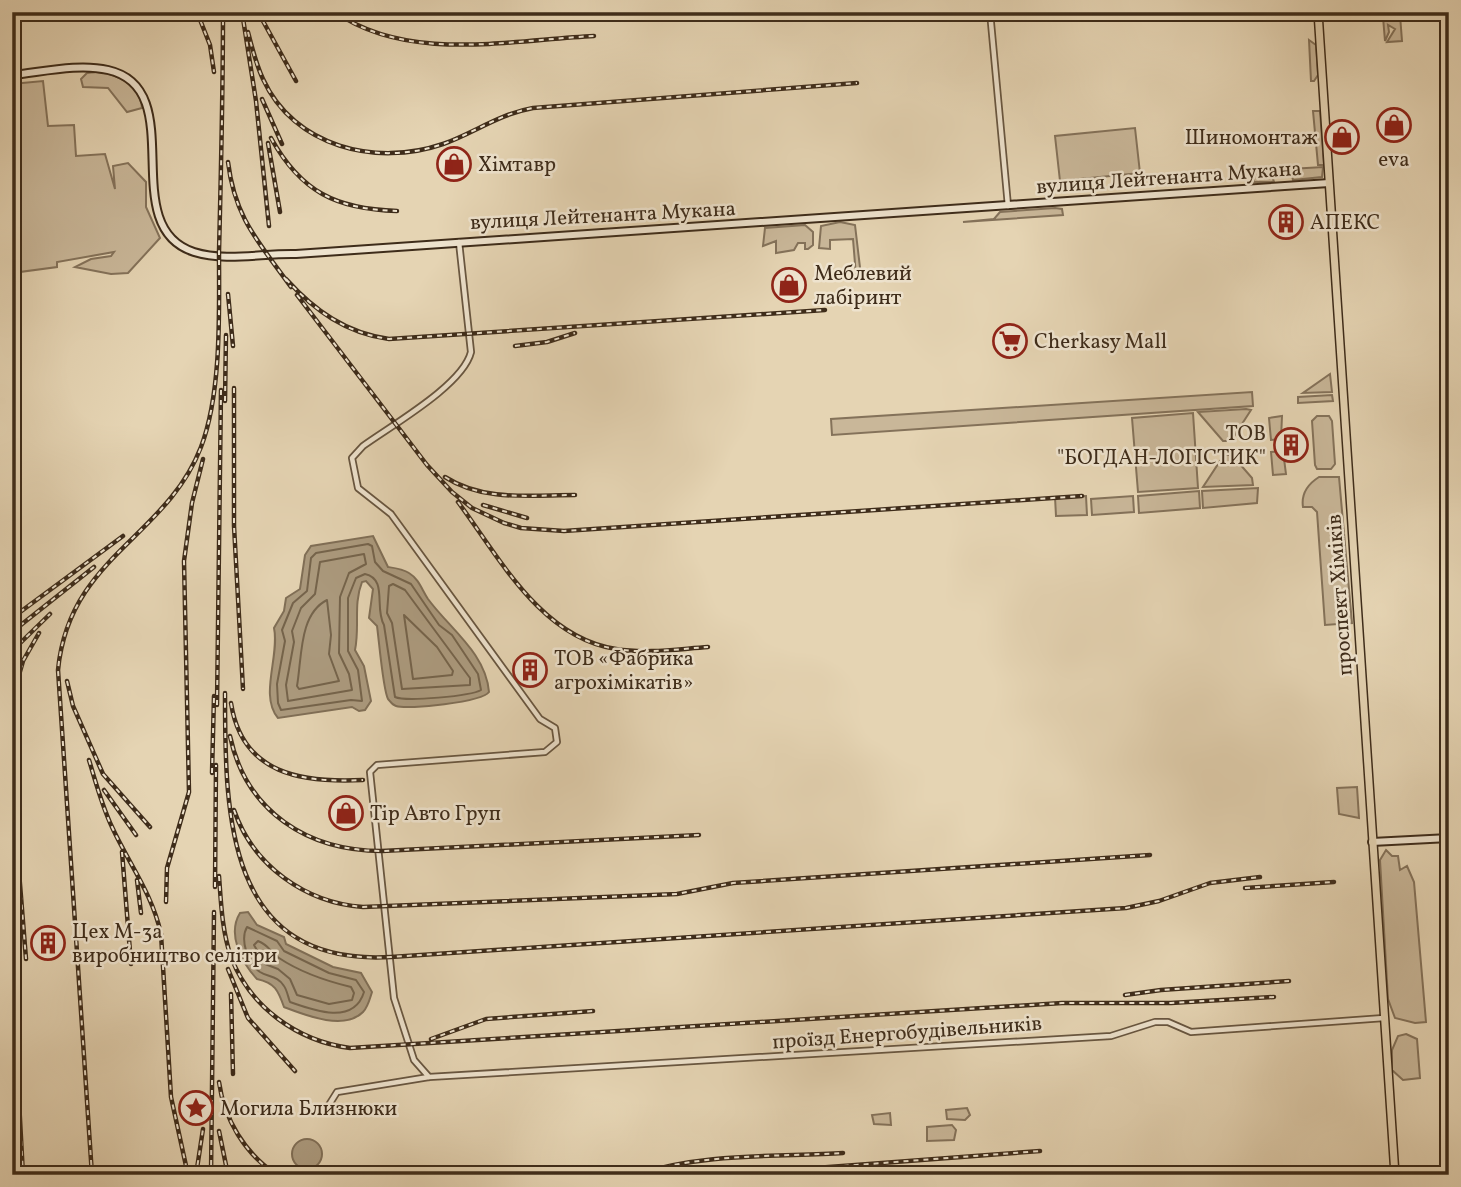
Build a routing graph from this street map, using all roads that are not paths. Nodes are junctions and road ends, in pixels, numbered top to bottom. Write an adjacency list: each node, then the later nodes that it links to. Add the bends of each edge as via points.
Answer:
1 (990, 12): 5 (street)
2 (1318, 12): 4 (main road, проспект Хіміків)
3 (12, 75): 6 (main road, вулиця Лейтенанта Мукана, via 101,69 121,75 135,86 148,109 160,222 172,239 192,251 223,256 296,254)
4 (1329, 183): 5 (main road, вулиця Лейтенанта Мукана); 8 (main road, проспект Хіміків)
5 (1007, 206): 6 (main road, вулиця Лейтенанта Мукана)
6 (459, 241): 10 (street, via 471,352 468,363 454,380 356,452 352,464 362,494 391,514 540,719 555,728 557,742 545,752 377,765 370,772 394,998 414,1060)
7 (1449, 838): 8 (main road)
8 (1373, 842): 9 (main road, проспект Хіміків)
9 (1384, 1018): 10 (street, проїзд Енергобудівельників, via 1191,1032 1155,1022 1111,1036); 12 (main road, проспект Хіміків)
10 (429, 1077): 11 (street, проїзд Енергобудівельників, via 337,1093)
11 (327, 1108)
12 (1395, 1175)

